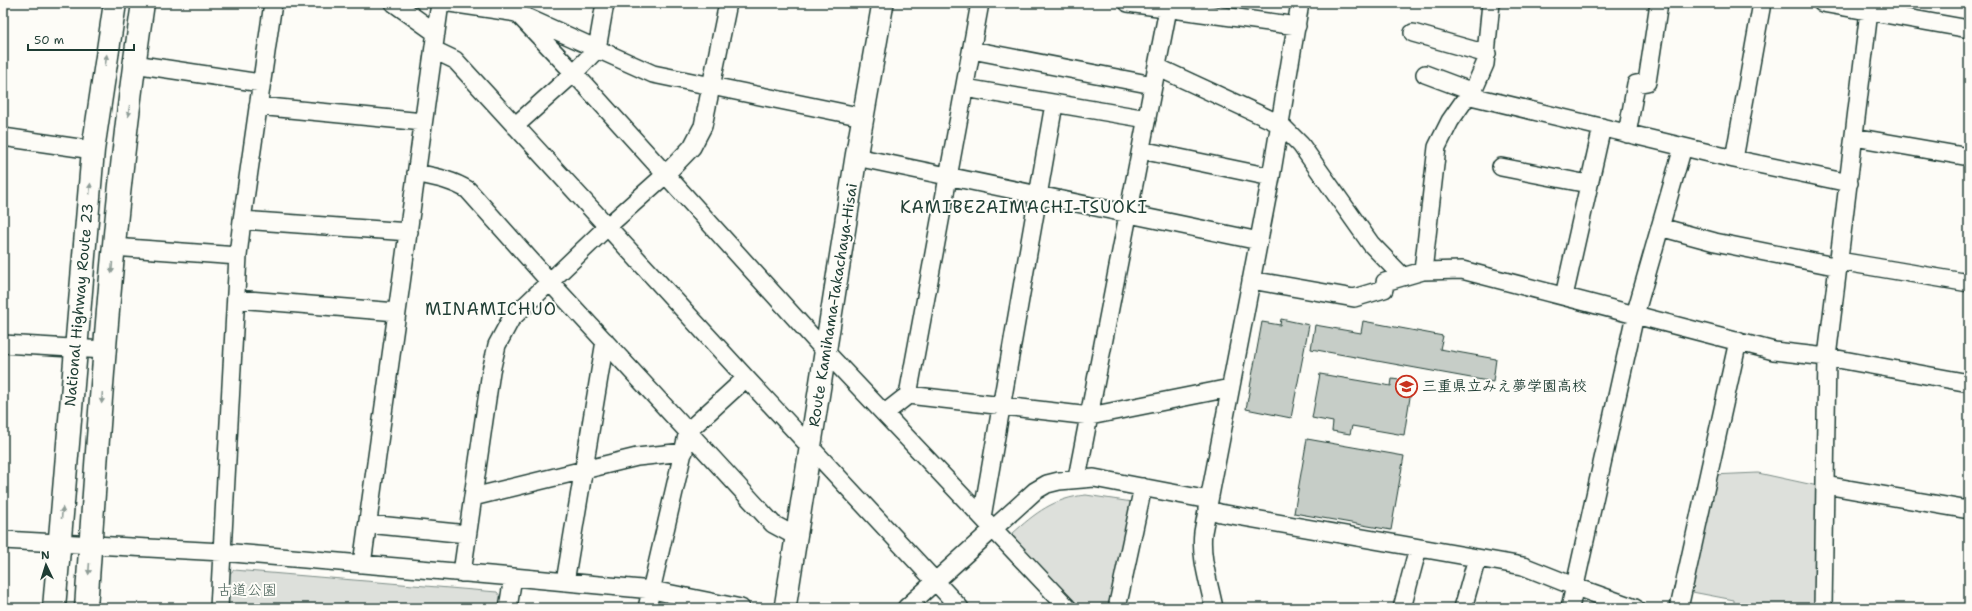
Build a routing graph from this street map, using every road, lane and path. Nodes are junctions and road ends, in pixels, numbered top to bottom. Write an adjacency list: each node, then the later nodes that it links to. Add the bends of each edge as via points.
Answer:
1 (115, 3): 49 (highway, National Highway Route 23, one-way to 1)
2 (143, 3): 28 (highway, National Highway Route 23)
3 (273, 3): 32 (street)
4 (394, 3): 22 (street)
5 (440, 3): 22 (street)
6 (450, 3): 19 (street)
7 (605, 3): 24 (street)
8 (728, 3): 34 (street)
9 (883, 3): 39 (main road, Route Kamihama-Takachaya-Hisai)
10 (980, 3): 26 (street)
11 (1128, 3): 18 (street)
12 (1300, 3): 20 (street)
13 (1491, 3): 27 (street)
14 (1659, 3): 45 (street, via 1647,82 1636,84)
15 (1762, 3): 53 (street)
16 (1822, 3): 17 (street)
17 (1870, 7): 21 (street); 47 (street)
18 (1168, 9): 20 (street); 29 (street)
19 (517, 13): 24 (street); 30 (street)
20 (1297, 26): 42 (street)
21 (1969, 29)
22 (436, 32): 25 (street)
23 (1414, 33): 27 (street)
24 (597, 49): 30 (street); 34 (street, via 653,74)
25 (434, 50): 41 (street); 43 (street, via 455,60)
26 (972, 50): 33 (street); 35 (street)
27 (1487, 54): 36 (street)
28 (134, 64): 32 (street); 68 (highway, National Highway Route 23, one-way to 68)
29 (1157, 67): 33 (street); 42 (street)
30 (574, 73): 43 (street); 56 (street)
31 (1425, 74): 36 (street)
32 (262, 83): 38 (street)
33 (1153, 85): 40 (street)
34 (712, 86): 39 (street); 56 (street, via 700,133 692,147)
35 (965, 88): 37 (street); 57 (street)
36 (1472, 94): 44 (street); 71 (street, via 1466,98 1450,121 1437,147)
37 (1054, 104): 40 (street); 61 (street)
38 (258, 106): 41 (street); 63 (street)
39 (863, 117): 51 (main road, Route Kamihama-Takachaya-Hisai)
40 (1147, 119): 50 (street)
41 (423, 122): 55 (street)
42 (1280, 124): 58 (street); 72 (street, via 1300,145 1371,244)
43 (515, 126): 64 (street)
44 (1602, 127): 45 (street); 60 (street)
45 (1627, 134): 48 (street)
46 (3, 137): 49 (street)
47 (1854, 137): 52 (street); 59 (street)
48 (1683, 147): 53 (street); 65 (street)
49 (93, 150): 83 (highway, National Highway Route 23, one-way to 49)
50 (1141, 150): 58 (street); 62 (street)
51 (856, 157): 57 (street); 85 (main road, Route Kamihama-Takachaya-Hisai)
52 (1969, 157)
53 (1734, 159): 59 (street)
54 (1501, 167): 60 (street, via 1583,184)
55 (416, 173): 66 (street); 74 (street, via 446,179 468,190)
56 (666, 175): 64 (street); 85 (street)
57 (948, 176): 61 (street); 90 (street)
58 (1271, 177): 67 (street)
59 (1849, 183): 70 (street)
60 (1588, 188): 76 (street)
61 (1038, 195): 62 (street); 91 (street)
62 (1129, 214): 67 (street); 93 (street)
63 (242, 220): 66 (street); 69 (street)
64 (608, 226): 74 (street); 87 (street)
65 (1660, 227): 70 (street, via 1715,242); 79 (street)
66 (409, 232): 78 (street)
67 (1259, 241): 73 (street)
68 (113, 247): 69 (street); 84 (highway, National Highway Route 23, one-way to 84)
69 (238, 256): 77 (street)
70 (1839, 264): 75 (street); 86 (street)
71 (1423, 271): 72 (street); 76 (street, via 1462,270)
72 (1403, 277): 73 (street, via 1385,282 1384,289 1354,298)
73 (1251, 280): 89 (street)
74 (549, 281): 80 (street); 101 (street, via 511,319 497,345 491,370)
75 (1969, 283)
76 (1564, 296): 79 (street)
77 (236, 299): 78 (street); 113 (street)
78 (397, 312): 105 (street)
79 (1635, 316): 81 (street); 120 (street)
80 (605, 341): 94 (street); 97 (street)
81 (1738, 341): 86 (street, via 1774,351); 138 (street)
82 (3, 344): 83 (street)
83 (75, 348): 84 (street); 110 (highway, National Highway Route 23, one-way to 83)
84 (105, 350): 111 (highway, National Highway Route 23, one-way to 111)
85 (825, 351): 92 (street); 95 (main road, Route Kamihama-Takachaya-Hisai)
86 (1827, 358): 88 (street); 99 (street)
87 (746, 378): 94 (street); 95 (street)
88 (1969, 383)
89 (1230, 388): 93 (street); 102 (street)
90 (908, 395): 91 (street); 92 (street)
91 (1002, 407): 93 (street); 104 (street)
92 (885, 413): 104 (street)
93 (1090, 416): 98 (street)
94 (688, 432): 96 (street); 108 (street, via 773,524)
95 (811, 448): 108 (main road, Route Kamihama-Takachaya-Hisai); 119 (street)
96 (684, 452): 97 (street, via 638,457); 121 (street)
97 (584, 470): 101 (street); 118 (street)
98 (1077, 478): 100 (street, via 1094,478); 106 (street, via 1047,484 1035,491)
99 (1825, 485): 103 (street); 139 (street)
100 (1143, 487): 102 (street); 132 (street)
101 (473, 497): 107 (street)
102 (1208, 505): 112 (street, via 1220,513); 133 (street, via 1201,543)
103 (1969, 510)
104 (982, 517): 106 (street)
105 (368, 524): 107 (street); 115 (street)
106 (994, 529): 119 (street); 131 (street)
107 (467, 534): 116 (street)
108 (797, 537): 128 (main road, Route Kamihama-Takachaya-Hisai)
109 (3, 540): 110 (street)
110 (60, 543): 111 (street); 122 (highway, National Highway Route 23)
111 (90, 545): 113 (street); 123 (highway, National Highway Route 23, one-way to 123)
112 (1418, 548): 114 (street); 134 (street)
113 (222, 552): 115 (street); 124 (street)
114 (1477, 558): 120 (street, via 1523,566); 135 (street)
115 (362, 564): 116 (street)
116 (462, 573): 117 (street)
117 (513, 577): 118 (street); 125 (street)
118 (565, 582): 121 (street)
119 (936, 582): 129 (street); 130 (street)
120 (1576, 587): 136 (street); 137 (street)
121 (652, 590): 126 (street); 127 (street)
122 (54, 608)
123 (86, 608)
124 (219, 608)
125 (508, 608)
126 (647, 608)
127 (741, 608)
128 (785, 608)
129 (906, 608)
130 (960, 608)
131 (1068, 608)
132 (1117, 608)
133 (1214, 608)
134 (1402, 608)
135 (1463, 608)
136 (1570, 608)
137 (1635, 608)
138 (1679, 608)
139 (1823, 608)

